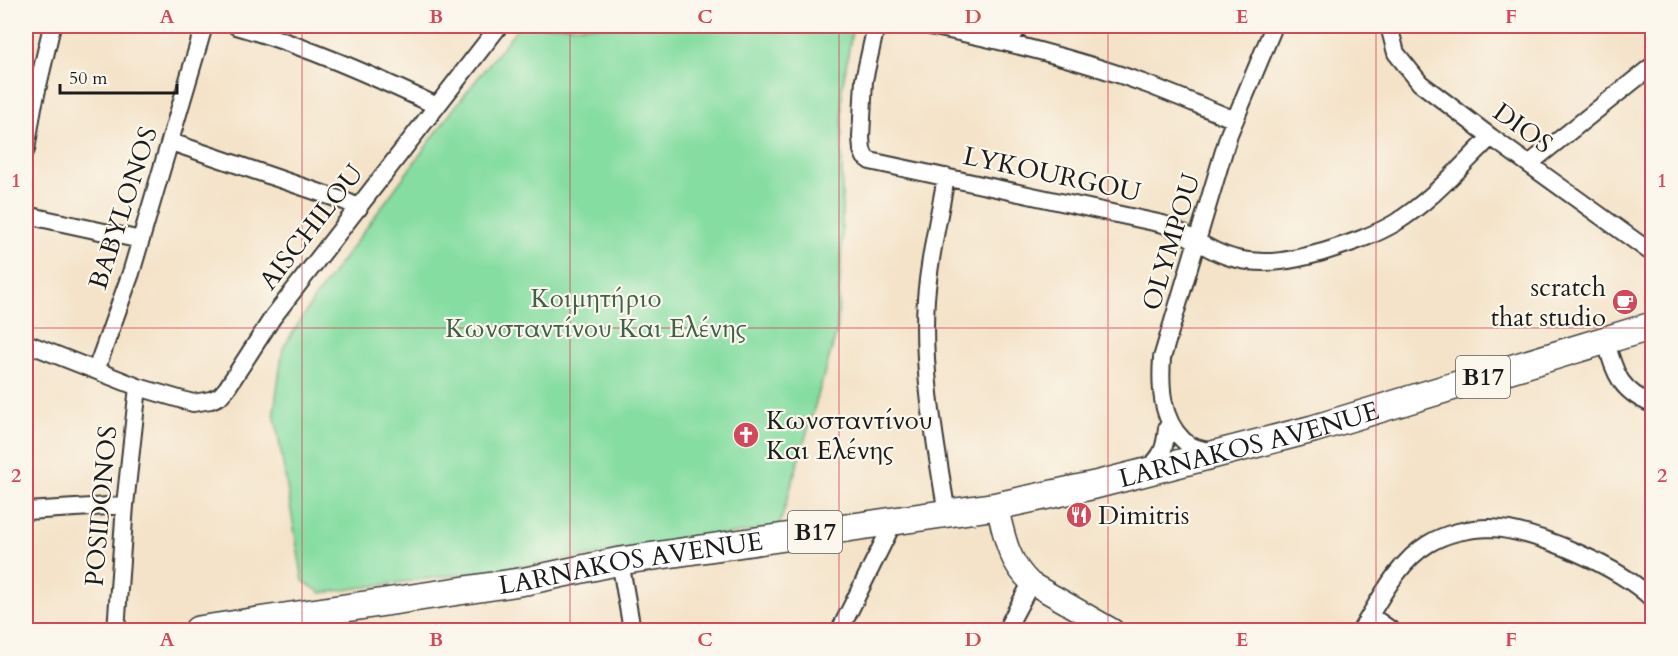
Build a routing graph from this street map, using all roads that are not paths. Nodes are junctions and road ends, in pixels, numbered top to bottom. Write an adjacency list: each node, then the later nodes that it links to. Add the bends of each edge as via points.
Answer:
1 (52, 26): 12 (street)
2 (204, 26): 16 (street, BABYLONOS)
3 (236, 26): 13 (street, via 356,68)
4 (499, 26): 13 (street, AISCHILOU)
5 (876, 26): 19 (street, LYKOURGOU, via 864,80 862,150 870,161)
6 (930, 26): 10 (street)
7 (1019, 26): 10 (street)
8 (1274, 26): 14 (street, OLYMPOU)
9 (1389, 26): 15 (street, DIOS, via 1396,53 1420,83)
10 (1009, 42): 14 (street, via 1146,84)
11 (1653, 66): 18 (street)
12 (29, 106): 17 (street)
13 (437, 106): 20 (street, AISCHILOU)
14 (1235, 120): 23 (street, OLYMPOU)
15 (1491, 138): 18 (street, DIOS); 23 (street, LYKOURGOU, via 1423,203 1361,240 1288,261 1262,263 1225,256)
16 (171, 142): 20 (street); 22 (street, BABYLONOS)
17 (26, 150)
18 (1529, 164): 24 (street, DIOS)
19 (946, 177): 23 (street, LYKOURGOU, via 1163,224); 39 (street, via 926,300 926,343)
20 (358, 207): 29 (street, AISCHILOU, via 273,316 220,396 193,403)
21 (26, 214): 22 (street)
22 (141, 240): 28 (street, BABYLONOS)
23 (1198, 243): 30 (street, OLYMPOU, via 1162,358)
24 (1653, 253)
25 (1653, 326): 26 (main road, LARNAKOS AVENUE / B17)
26 (1605, 339): 31 (street, via 1621,382 1631,393); 33 (main road, LARNAKOS AVENUE / B17, via 1313,429)
27 (26, 344): 28 (street, AISCHILOU)
28 (96, 370): 29 (street, AISCHILOU)
29 (138, 387): 36 (street, POSIDONOS)
30 (1163, 403): 32 (street); 33 (street, OLYMPOU, via 1183,441)
31 (1653, 404)
32 (1167, 428): 34 (street); 35 (street, via 1165,449)
33 (1218, 453): 34 (main road, LARNAKOS AVENUE / B17)
34 (1178, 464): 35 (main road, LARNAKOS AVENUE / B17)
35 (1143, 472): 37 (main road, LARNAKOS AVENUE / B17)
36 (125, 505): 38 (street); 45 (street, POSIDONOS)
37 (998, 506): 39 (main road, LARNAKOS AVENUE / B17); 42 (street, via 1012,559)
38 (26, 511)
39 (947, 514): 40 (main road, LARNAKOS AVENUE / B17)
40 (894, 521): 41 (main road, LARNAKOS AVENUE / B17); 48 (street)
41 (620, 561): 46 (main road, LARNAKOS AVENUE / B17, via 526,581); 47 (street)
42 (1031, 583): 49 (street); 50 (street)
43 (1653, 599): 44 (street, via 1615,571 1582,555 1510,531 1473,529 1440,539 1415,554 1396,574)
44 (1371, 615): 51 (street); 52 (street)
45 (116, 630)
46 (198, 630)
47 (632, 630)
48 (840, 630)
49 (1006, 630)
50 (1113, 630)
51 (1361, 630)
52 (1391, 630)

